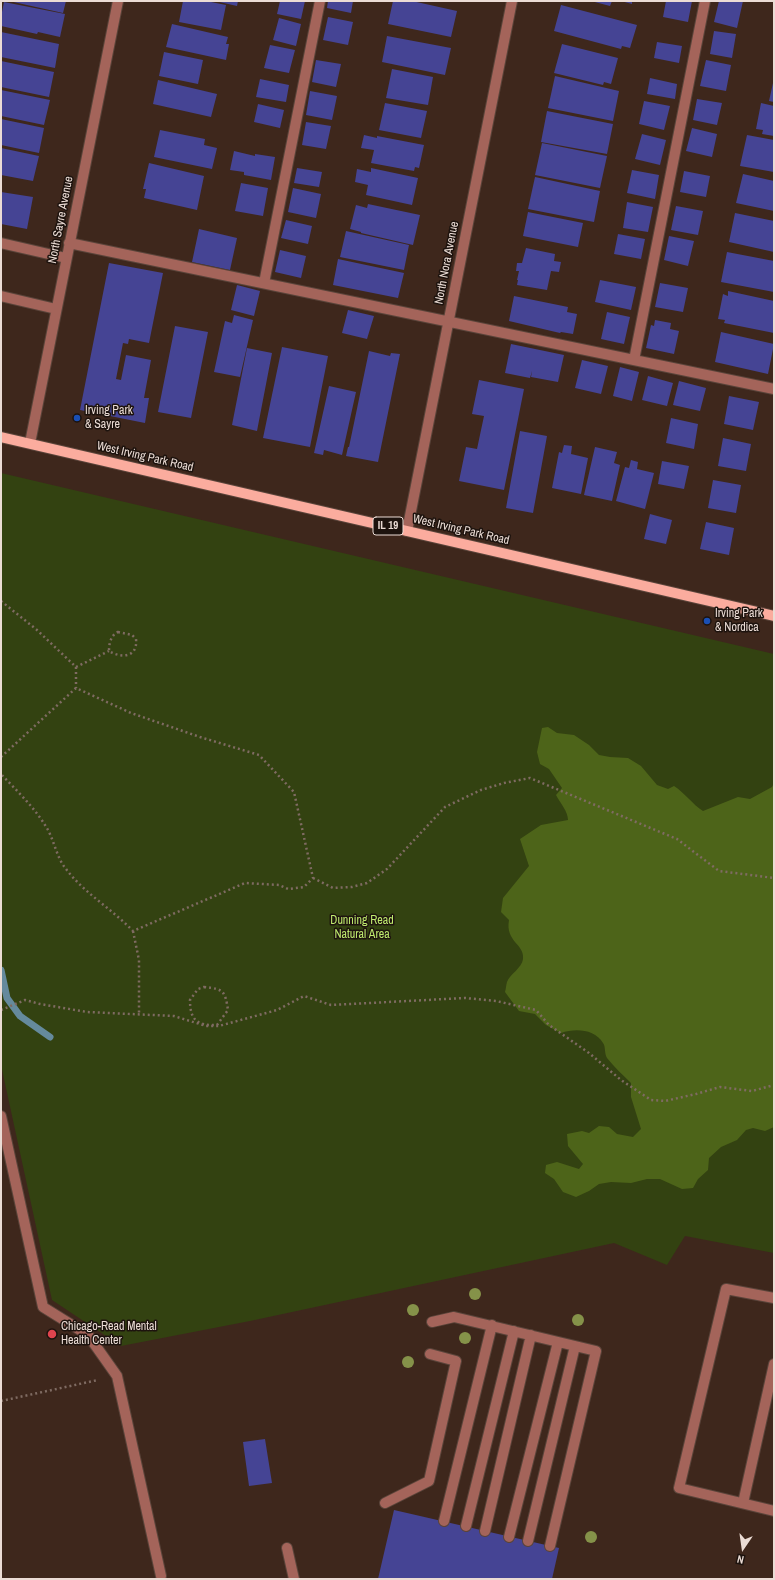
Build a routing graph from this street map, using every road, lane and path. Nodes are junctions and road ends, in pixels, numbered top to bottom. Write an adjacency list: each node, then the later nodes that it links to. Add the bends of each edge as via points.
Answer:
1 (118, 1): 6 (street, North Sayre Avenue)
2 (320, 1): 8 (street)
3 (512, 1): 11 (street, North Nora Avenue)
4 (705, 1): 12 (street)
5 (1, 243): 7 (street)
6 (69, 243): 7 (street, North Sayre Avenue); 8 (street)
7 (66, 258): 10 (street, North Sayre Avenue)
8 (264, 283): 11 (street)
9 (1, 296): 10 (street)
10 (56, 309): 15 (street, North Sayre Avenue)
11 (449, 322): 12 (street); 16 (street, North Nora Avenue)
12 (634, 360): 13 (street)
13 (774, 389)
14 (1, 436): 15 (main road, West Irving Park Road / IL 19)
15 (30, 443): 16 (main road, West Irving Park Road / IL 19)
16 (407, 530): 18 (main road, West Irving Park Road / IL 19)
17 (1, 601): 20 (path, via 37,630)
18 (774, 616)
19 (109, 651): 19 (path, via 121,656 128,655 137,645 136,639 132,635 118,632 110,640); 20 (path)
20 (76, 667): 21 (path)
21 (76, 688): 22 (path); 24 (path, via 131,713 259,755 294,792)
22 (1, 757)
23 (1, 774): 26 (path, via 26,799 46,825 65,868)
24 (313, 878): 25 (path, via 333,888 352,888 367,883 387,869 445,806 481,790 530,778 677,839 719,871); 26 (path, via 304,888 288,889 279,885 245,884)
25 (774, 878)
26 (133, 931): 28 (path, via 139,960)
27 (1, 1010): 28 (path, via 25,1000 87,1012)
28 (139, 1014): 29 (path, via 174,1016)
29 (206, 1026): 29 (path, via 217,1025 228,1010 222,990 204,987 190,1000 191,1014 196,1021); 30 (path, via 219,1026 278,1010 304,996 331,1005 465,998 496,1001 536,1010 549,1025 650,1100 665,1101 720,1087 752,1091)
30 (774, 1085)
31 (1, 1116): 41 (street, via 43,1307 88,1335)
32 (774, 1298): 44 (street, via 726,1289 679,1488)
33 (432, 1322): 34 (street, via 454,1317)
34 (492, 1325): 35 (street); 46 (street)
35 (514, 1331): 36 (street); 47 (street)
36 (531, 1335): 37 (street); 48 (street)
37 (558, 1342): 38 (street); 49 (street)
38 (575, 1346): 50 (street); 51 (street, via 596,1351)
39 (430, 1354): 43 (street, via 456,1361 428,1482)
40 (774, 1364): 44 (street)
41 (117, 1376): 42 (path); 53 (street)
42 (1, 1401)
43 (385, 1503)
44 (743, 1503): 45 (street)
45 (774, 1510)
46 (444, 1521)
47 (466, 1526)
48 (485, 1531)
49 (509, 1537)
50 (528, 1541)
51 (550, 1546)
52 (287, 1548): 54 (street)
53 (161, 1576)
54 (294, 1579)

